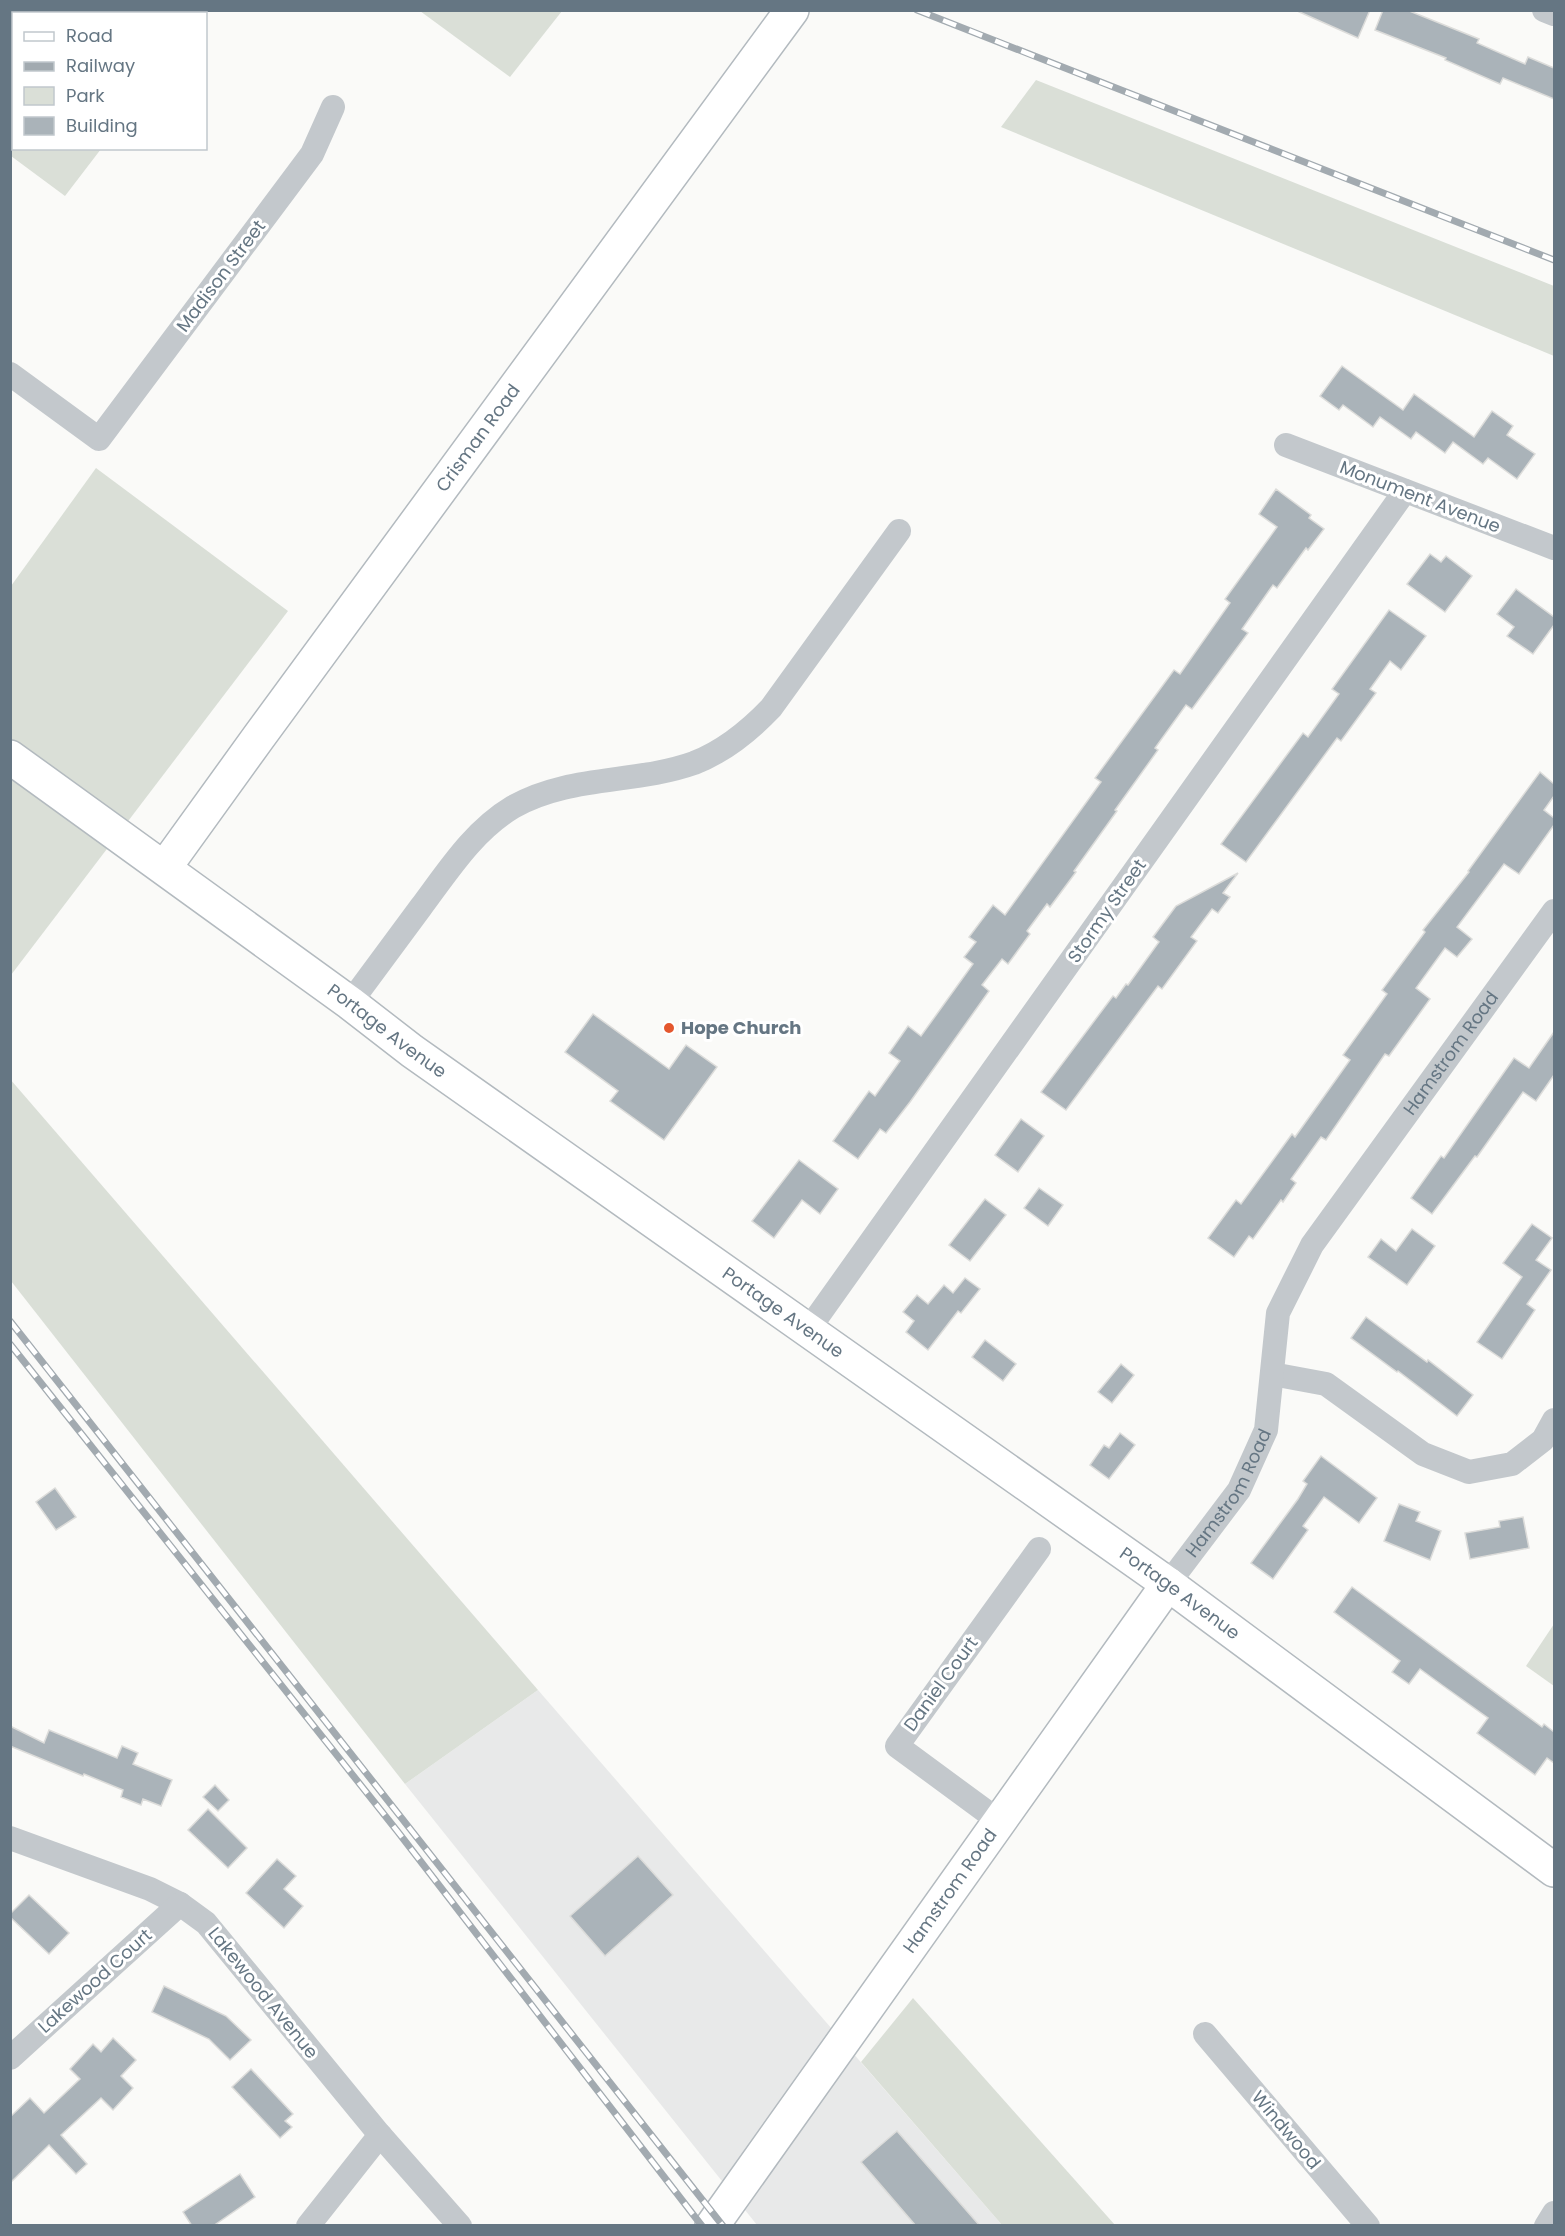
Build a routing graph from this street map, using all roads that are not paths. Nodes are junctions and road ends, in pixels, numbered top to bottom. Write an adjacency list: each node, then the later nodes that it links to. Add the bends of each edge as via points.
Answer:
1 (792, 10): 11 (street, Crisman Road)
2 (1544, 10): 3 (street)
3 (1554, 14)
4 (333, 107): 5 (street, Madison Street, via 312,154 99,439)
5 (10, 374)
6 (1287, 445): 7 (street, Monument Avenue)
7 (1405, 491): 9 (street, Monument Avenue); 14 (street, Stormy Street)
8 (899, 531): 13 (street, via 771,708 747,731 725,748 691,764 555,789 502,814 465,849)
9 (1554, 548)
10 (10, 757): 11 (street, Portage Avenue)
11 (165, 867): 13 (street, Portage Avenue)
12 (1554, 911): 15 (street, Hamstrom Road, via 1312,1245 1278,1313)
13 (350, 1002): 14 (street, Portage Avenue, via 412,1051)
14 (808, 1330): 18 (street, Portage Avenue)
15 (1272, 1374): 16 (street, via 1326,1384 1422,1454 1469,1472 1512,1464 1543,1440); 18 (street, Hamstrom Road, via 1266,1430 1239,1490)
16 (1554, 1420)
17 (1039, 1549): 19 (street, Daniel Court, via 897,1746)
18 (1168, 1584): 19 (street, Hamstrom Road); 21 (street, Portage Avenue)
19 (999, 1821): 29 (street, Hamstrom Road)
20 (10, 1838): 22 (street, Lakewood Avenue, via 150,1889)
21 (1554, 1870)
22 (180, 1904): 24 (street, Lakewood Court); 25 (street, Lakewood Avenue, via 206,1923)
23 (1205, 2034): 30 (street, Windwood)
24 (10, 2058)
25 (380, 2134): 27 (street); 28 (street, Lakewood Avenue)
26 (1554, 2213): 31 (street)
27 (308, 2226)
28 (460, 2226)
29 (712, 2226)
30 (1368, 2226)
31 (1545, 2226)

